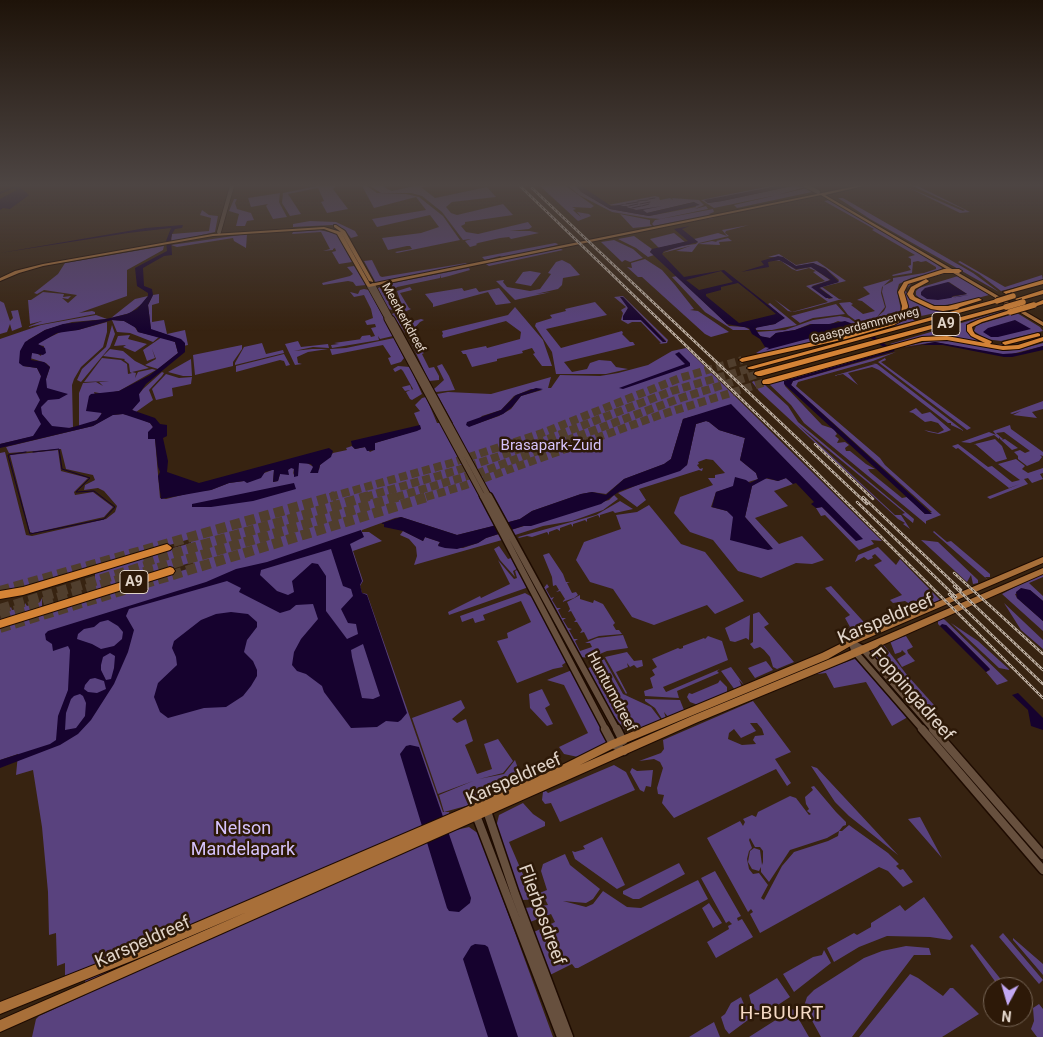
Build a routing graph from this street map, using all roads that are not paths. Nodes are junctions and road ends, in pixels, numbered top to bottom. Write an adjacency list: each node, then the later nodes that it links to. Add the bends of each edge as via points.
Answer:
1 (216, 234): 7 (main road, via 56,263 24,270)
2 (340, 234): 9 (main road, Meerkerkdreef)
3 (619, 234): 9 (main road)
4 (891, 234): 6 (main road)
5 (891, 234): 6 (main road)
6 (952, 271): 16 (highway, A9, via 920,283 910,293 918,302); 17 (main road); 18 (main road); 20 (highway, A9, via 904,284 901,292 905,310 902,316)
7 (0, 281)
8 (1043, 282): 16 (highway, A9)
9 (371, 286): 25 (street, Meerkerkdreef); 26 (street, Meerkerkdreef)
10 (1043, 288): 13 (highway, Gaasperdammerweg / A9)
11 (1043, 292): 13 (highway, Gaasperdammerweg / A9)
12 (1043, 296): 13 (highway, Gaasperdammerweg / A9)
13 (1018, 299): 15 (highway, Gaasperdammerweg / A9, bridge); 15 (highway, Gaasperdammerweg / A9, bridge)
14 (1043, 302): 15 (highway, A9, bridge)
15 (1004, 306): 16 (highway, A9); 19 (highway, A9, via 969,326 970,331 982,340 999,344); 20 (highway, Gaasperdammerweg / A9); 20 (highway, Gaasperdammerweg / A9)
16 (944, 309)
17 (1043, 320)
18 (1043, 324)
19 (1043, 334)
20 (874, 339): 21 (highway, A9, via 894,346 938,338 1009,348); 22 (highway, A9); 23 (highway, Gaasperdammerweg / A9); 24 (highway, A9)
21 (1043, 339)
22 (743, 361)
23 (754, 371)
24 (765, 381)
25 (503, 520): 27 (street, Huntumdreef)
26 (496, 522): 27 (street, Huntumdreef)
27 (512, 544): 40 (street, Huntumdreef); 41 (street, Huntumdreef)
28 (167, 548): 32 (highway, A9)
29 (1043, 560): 36 (main road, Karspeldreef)
30 (1043, 570): 37 (main road, Karspeldreef)
31 (170, 571): 35 (highway, A9)
32 (45, 584): 33 (highway, A9, via 15,590); 34 (highway, A9)
33 (0, 588)
34 (0, 595)
35 (2, 623)
36 (851, 642): 37 (street, Foppingadreef); 38 (main road, Karspeldreef)
37 (859, 650): 38 (main road, Karspeldreef); 46 (street, Foppingadreef); 47 (street, Foppingadreef)
38 (783, 678): 39 (main road, Karspeldreef)
39 (747, 693): 40 (main road, Karspeldreef); 42 (main road, Karspeldreef)
40 (623, 740): 41 (main road, Karspeldreef); 42 (street, Huntumdreef)
41 (613, 744): 42 (street, Huntumdreef); 43 (main road, Karspeldreef)
42 (624, 751): 43 (main road, Karspeldreef)
43 (538, 784): 44 (main road, Karspeldreef)
44 (486, 807): 45 (main road, Karspeldreef); 48 (street, Flierbosdreef)
45 (475, 812): 48 (street, Flierbosdreef); 49 (main road, Karspeldreef)
46 (1043, 855)
47 (1043, 870)
48 (512, 895): 50 (street, Flierbosdreef)
49 (246, 911): 51 (main road, Karspeldreef); 52 (main road, Karspeldreef, via 98,983)
50 (519, 914): 53 (street, Flierbosdreef); 54 (street, Flierbosdreef)
51 (0, 1008)
52 (0, 1026)
53 (561, 1037)
54 (569, 1037)

